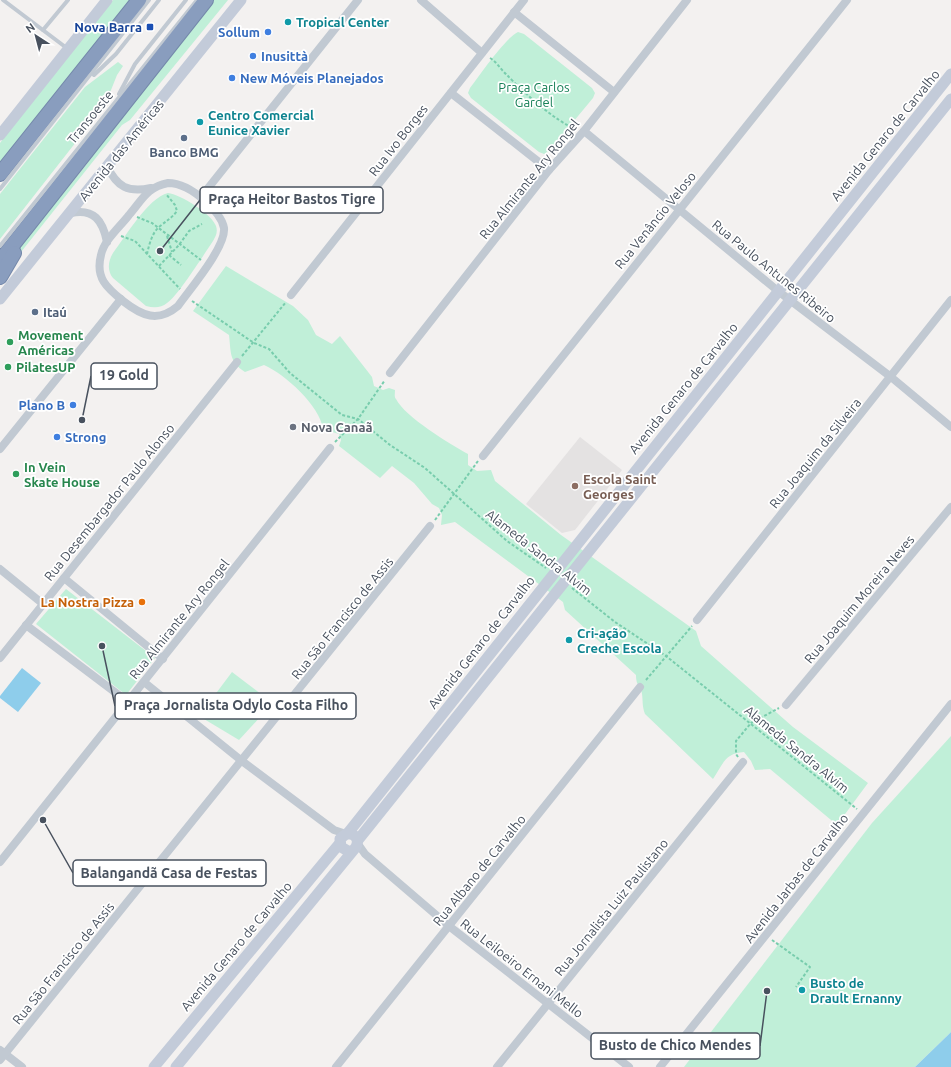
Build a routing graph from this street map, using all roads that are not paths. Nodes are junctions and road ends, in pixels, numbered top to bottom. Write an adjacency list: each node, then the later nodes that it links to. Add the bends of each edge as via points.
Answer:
1 (3, 0): 17 (lane)
2 (68, 0): 17 (lane)
3 (107, 0): 18 (street)
4 (140, 0): 30 (highway)
5 (150, 0): 21 (lane, Transoeste)
6 (159, 0): 21 (lane, via 116,54)
7 (186, 0): 25 (lane, via 135,64)
8 (197, 0): 25 (lane, Transoeste)
9 (206, 0): 36 (highway, Avenida das Américas)
10 (241, 0): 28 (street, Avenida das Américas)
11 (358, 0): 33 (street)
12 (421, 0): 19 (street)
13 (524, 0): 16 (street, Rua Ivo Borges)
14 (687, 0): 23 (street, Rua Almirante Ary Rongel)
15 (847, 0): 34 (street, Rua Venâncio Veloso)
16 (514, 12): 19 (street, Rua Ivo Borges); 23 (street)
17 (43, 30): 18 (lane)
18 (68, 49): 27 (street)
19 (482, 53): 22 (street, Rua Ivo Borges)
20 (951, 74): 41 (street, Avenida Genaro de Carvalho)
21 (86, 82): 32 (lane, Transoeste)
22 (451, 92): 29 (street); 42 (street, Rua Ivo Borges)
23 (614, 92): 26 (street, Rua Almirante Ary Rongel)
24 (951, 99): 45 (street, Avenida Genaro de Carvalho)
25 (116, 101): 38 (lane, Transoeste)
26 (584, 131): 29 (street, Rua Almirante Ary Rongel); 34 (street, Rua Paulo Antunes Ribeiro)
27 (0, 135)
28 (107, 166): 31 (street, via 112,176 123,187 140,191); 35 (street, Avenida das Américas)
29 (549, 170): 50 (street, Rua Almirante Ary Rongel)
30 (0, 174)
31 (150, 188): 33 (street, via 168,183 178,184); 37 (street)
32 (0, 189)
33 (200, 197): 44 (street, via 219,217 224,228 222,242 185,296 173,310 155,316 136,311)
34 (678, 209): 41 (street, Rua Paulo Antunes Ribeiro); 55 (street, Rua Venâncio Veloso)
35 (71, 213): 37 (street, via 86,211 97,218 105,231); 43 (street, Avenida das Américas)
36 (27, 227): 39 (highway, Avenida das Américas); 40 (highway, via 22,243)
37 (107, 242): 44 (street, via 100,256 101,276 107,288)
38 (0, 246)
39 (0, 261)
40 (0, 277)
41 (778, 291): 45 (street, Rua Paulo Antunes Ribeiro); 58 (street, Avenida Genaro de Carvalho)
42 (291, 294)
43 (0, 299)
44 (121, 299): 54 (street)
45 (790, 300): 51 (street, Rua Paulo Antunes Ribeiro); 59 (street, Avenida Genaro de Carvalho)
46 (951, 300): 48 (street, Rua Joaquim da Silveira)
47 (951, 314): 48 (street)
48 (939, 316): 51 (street, Rua Joaquim da Silveira)
49 (237, 362): 61 (street, Rua Desembargador Paulo Alonso)
50 (390, 373)
51 (891, 377): 52 (street, Rua Paulo Antunes Ribeiro); 65 (street, Rua Joaquim da Silveira)
52 (951, 427)
53 (330, 448): 68 (street, Rua Almirante Ary Rongel)
54 (0, 449)
55 (483, 456)
56 (951, 507): 73 (street, Rua Joaquim Moreira Neves)
57 (430, 526): 74 (street, Rua São Francisco de Assis)
58 (574, 547): 59 (street, via 578,555); 62 (street, Avenida Genaro de Carvalho)
59 (586, 554): 63 (street, Avenida Genaro de Carvalho)
60 (0, 569): 64 (street)
61 (64, 578): 64 (street, Rua Desembargador Paulo Alonso); 68 (street)
62 (540, 590): 63 (street, via 550,590); 76 (street, Avenida Genaro de Carvalho)
63 (551, 598): 77 (street, Avenida Genaro de Carvalho)
64 (43, 604): 66 (street, Rua Desembargador Paulo Alonso)
65 (697, 620)
66 (26, 625): 67 (street, Rua Desembargador Paulo Alonso); 71 (street)
67 (0, 658)
68 (164, 658): 69 (street, Rua Almirante Ary Rongel)
69 (144, 682): 71 (street, Rua Almirante Ary Rongel); 74 (street)
70 (640, 687): 79 (street, Rua Albano de Carvalho)
71 (128, 702): 78 (street, Rua Almirante Ary Rongel)
72 (951, 704): 88 (street, Avenida Jarbas de Carvalho)
73 (786, 705)
74 (242, 761): 76 (street); 81 (street, Rua São Francisco de Assis)
75 (743, 762): 80 (street, Rua Jornalista Luiz Paulistano)
76 (342, 836): 77 (street, via 356,836); 77 (street, via 344,850); 83 (street, Avenida Genaro de Carvalho)
77 (355, 846): 79 (street, Rua Leiloeiro Ernani Mello); 84 (street, Avenida Genaro de Carvalho)
78 (0, 862)
79 (449, 926): 80 (street, Rua Leiloeiro Ernani Mello); 85 (street, Rua Albano de Carvalho)
80 (548, 1004): 86 (street, Rua Jornalista Luiz Paulistano); 87 (street, Rua Leiloeiro Ernani Mello)
81 (2, 1055): 82 (street)
82 (22, 1067)
83 (154, 1067)
84 (176, 1067)
85 (336, 1067)
86 (497, 1067)
87 (629, 1067)
88 (660, 1067)

